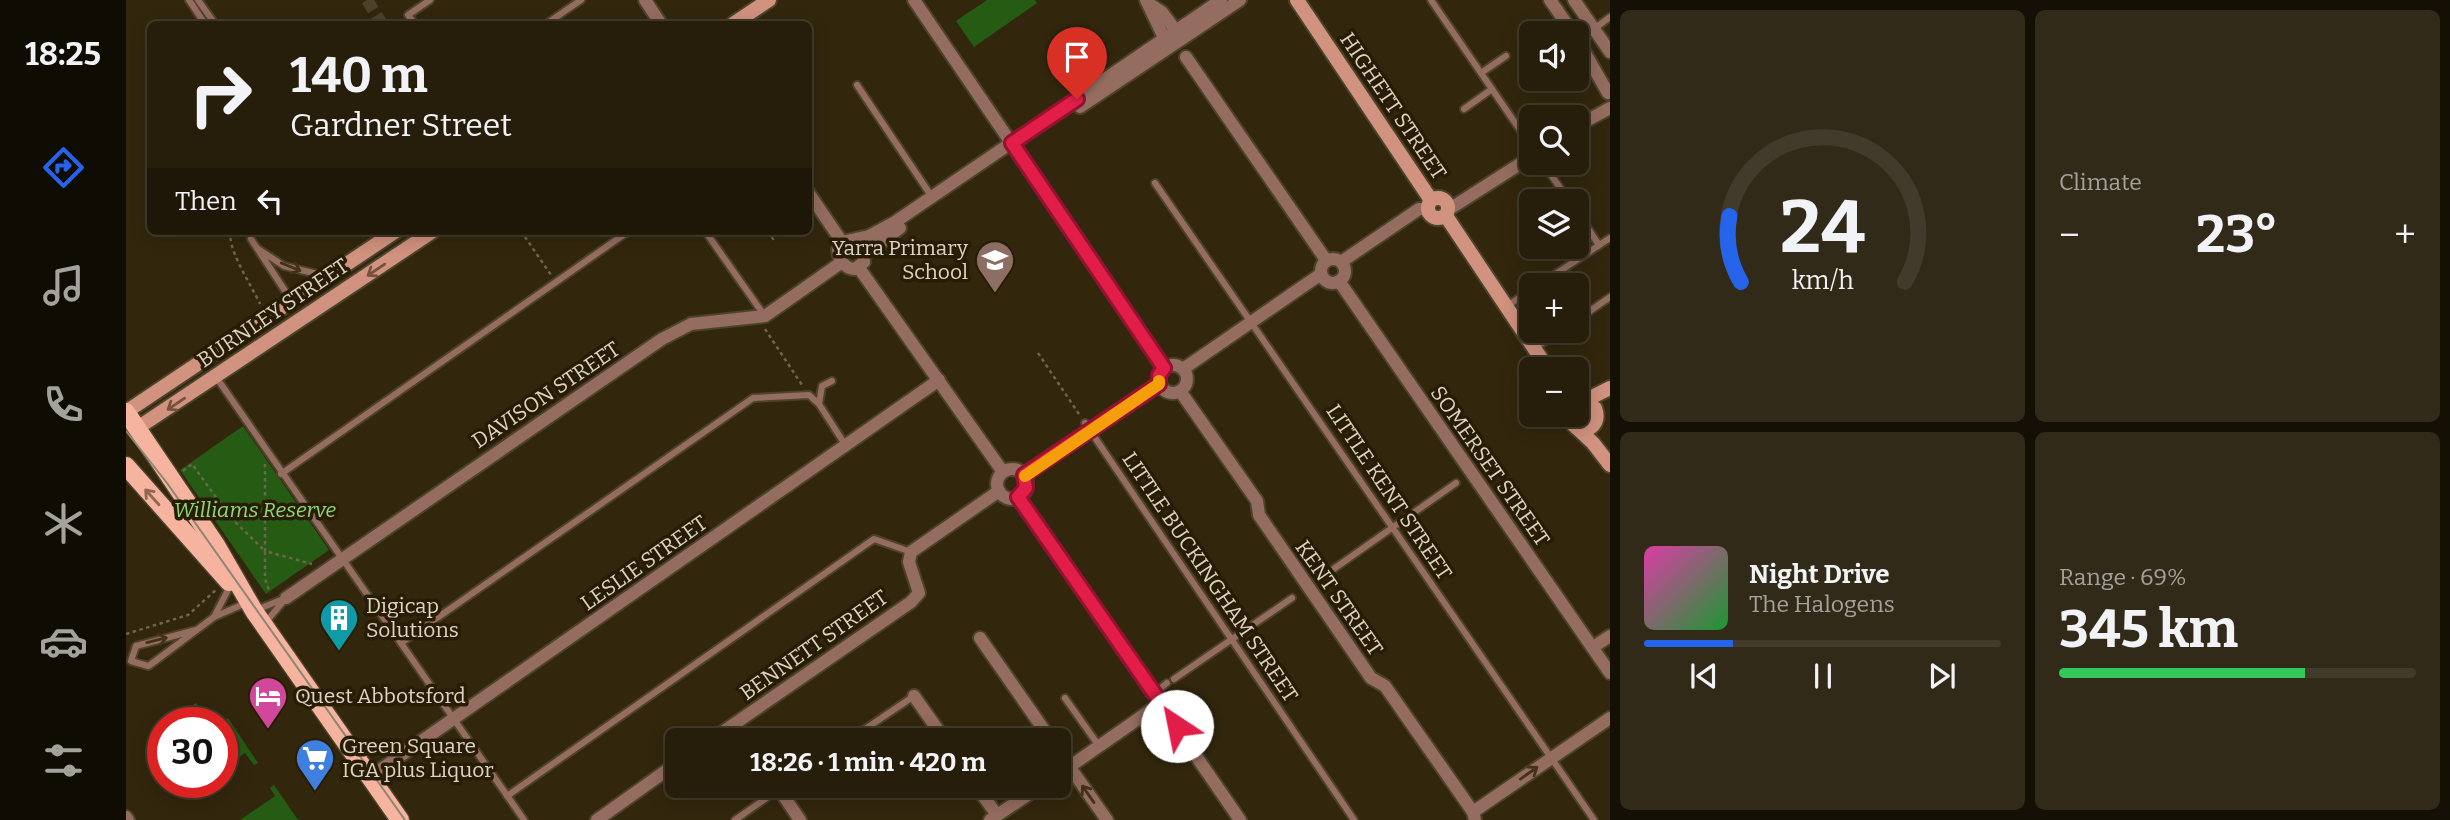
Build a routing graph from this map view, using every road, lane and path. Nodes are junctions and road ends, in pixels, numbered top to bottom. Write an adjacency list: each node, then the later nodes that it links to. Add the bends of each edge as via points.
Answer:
1 (189, 0): 16 (lane)
2 (198, 0): 17 (lane)
3 (430, 0): 18 (lane, via 408,15)
4 (581, 0): 19 (lane)
5 (645, 0): 20 (street)
6 (769, 0): 21 (main road)
7 (914, 0): 40 (street)
8 (1221, 0): 24 (street)
9 (1240, 0): 24 (street)
10 (1297, 0): 45 (main road, HIGHETT STREET)
11 (1431, 0): 31 (lane)
12 (1550, 0): 22 (street)
13 (1574, 0): 23 (street)
14 (1147, 2): 24 (street, via 1162,12); 25 (street)
15 (1610, 17): 23 (lane)
16 (203, 21)
17 (213, 21)
18 (413, 21)
19 (550, 21)
20 (659, 21)
21 (738, 21)
22 (1565, 21)
23 (1594, 29): 26 (street)
24 (1179, 35): 25 (street)
25 (1166, 44): 40 (street)
26 (1610, 52): 30 (street)
27 (1506, 56): 31 (lane)
28 (1185, 57): 61 (street)
29 (1589, 58): 30 (street)
30 (1593, 64): 34 (street)
31 (1481, 73): 33 (lane)
32 (857, 85): 44 (lane)
33 (1492, 89): 36 (lane); 39 (lane)
34 (1609, 95): 37 (street)
35 (1610, 108): 38 (street)
36 (1464, 109)
37 (1589, 115)
38 (1589, 118)
39 (1519, 128)
40 (1014, 146): 44 (street); 83 (street)
41 (1519, 165): 46 (street)
42 (1156, 183): 77 (lane, LITTLE KENT STREET)
43 (812, 196): 58 (street)
44 (934, 200): 58 (street, via 881,230); 63 (street)
45 (1428, 205): 46 (main road, via 1445,201); 64 (street)
46 (1448, 212): 74 (main road)
47 (1589, 230): 59 (lane)
48 (231, 235): 73 (path, via 231,247)
49 (390, 235): 67 (main road, BURNLEY STREET)
50 (427, 235): 76 (main road, BURNLEY STREET, one-way to 76)
51 (524, 235): 69 (path)
52 (623, 235): 69 (lane)
53 (708, 235): 78 (lane)
54 (771, 235): 57 (path)
55 (1610, 238): 59 (lane)
56 (251, 239): 60 (lane)
57 (775, 242)
58 (847, 242): 62 (street, via 838,250); 63 (street)
59 (1599, 245): 65 (lane)
60 (258, 249): 67 (lane, one-way to 67, via 284,266); 72 (lane)
61 (1326, 260): 64 (street); 66 (street)
62 (842, 262): 63 (street, via 851,269); 78 (street, DAVISON STREET)
63 (862, 262): 86 (street)
64 (1341, 262): 68 (street, via 1345,272)
65 (1556, 273)
66 (1321, 274): 68 (street, via 1328,282); 77 (street)
67 (328, 276): 72 (main road, BURNLEY STREET)
68 (1339, 281): 132 (street, SOMERSET STREET, via 1468,475)
69 (555, 282): 109 (lane)
70 (1610, 297): 75 (lane)
71 (1519, 298): 74 (lane)
72 (291, 300): 76 (main road); 96 (main road, BURNLEY STREET)
73 (260, 304)
74 (1505, 307): 80 (main road)
75 (1589, 312)
76 (302, 320): 85 (main road, BURNLEY STREET)
77 (1252, 322): 84 (street); 114 (lane, LITTLE KENT STREET)
78 (765, 323): 91 (path); 117 (street, DAVISON STREET, via 691,324 662,339)
79 (1542, 343): 80 (lane)
80 (1533, 349): 82 (main road)
81 (1038, 353): 98 (path)
82 (1539, 357)
83 (1164, 368): 84 (street); 88 (street)
84 (1183, 369): 90 (street, via 1187,381)
85 (216, 377): 101 (main road, BURNLEY STREET, one-way to 101); 103 (lane)
86 (939, 380): 102 (street, LESLIE STREET); 107 (street)
87 (832, 381): 93 (lane, via 822,386)
88 (1159, 384): 90 (street, via 1168,393); 98 (street)
89 (1610, 388): 92 (main road)
90 (1180, 391): 156 (street, KENT STREET, via 1371,678 1385,686)
91 (809, 395): 93 (lane); 131 (lane, via 753,398)
92 (1589, 403)
93 (819, 404): 102 (lane)
94 (1589, 408): 97 (main road, via 1593,406)
95 (1610, 409): 97 (main road)
96 (126, 412): 101 (main road)
97 (1597, 421): 100 (main road, via 1587,430); 104 (main road)
98 (1087, 427): 110 (street); 130 (lane, LITTLE BUCKINGHAM STREET)
99 (1583, 427): 105 (main road)
100 (1585, 427)
101 (131, 432): 124 (main road, via 216,545)
102 (846, 446): 140 (street, LESLIE STREET)
103 (265, 451): 109 (lane); 115 (path)
104 (1610, 451)
105 (1610, 465)
106 (126, 467): 120 (main road, one-way to 106)
107 (1003, 472): 110 (street, via 1017,470); 112 (street, via 998,478)
108 (178, 474): 115 (path, via 192,464 231,519)
109 (281, 474): 117 (lane)
110 (1024, 475): 113 (street, via 1026,488)
111 (1456, 483): 114 (lane)
112 (999, 491): 113 (street, via 1005,497); 116 (street)
113 (1018, 497): 138 (street)
114 (1392, 528): 119 (lane); 146 (lane, LITTLE KENT STREET)
115 (265, 551): 118 (path); 121 (path)
116 (911, 552): 141 (street, BENNETT STREET, via 909,562 919,593 911,602); 151 (lane, via 874,539)
117 (340, 560): 122 (street, DAVISON STREET); 131 (lane)
118 (312, 564)
119 (1325, 575)
120 (224, 586): 124 (main road); 125 (lane); 127 (path, via 188,615)
121 (270, 593)
122 (286, 598): 124 (lane, DAVISON STREET); 124 (lane, DAVISON STREET, via 276,614)
123 (1292, 598): 130 (lane)
124 (255, 613): 125 (lane); 149 (main road)
125 (214, 617): 126 (lane)
126 (196, 630): 126 (lane, one-way to 126, via 149,666 130,659 137,645)
127 (126, 634)
128 (1610, 636): 132 (street)
129 (980, 638): 144 (street)
130 (1231, 640): 134 (lane); 165 (lane, LITTLE BUCKINGHAM STREET)
131 (401, 643): 140 (lane)
132 (1592, 648): 133 (street, SOMERSET STREET)
133 (1610, 673)
134 (1174, 679)
135 (1167, 683): 138 (lane)
136 (914, 696): 142 (lane); 143 (street)
137 (1065, 698): 145 (lane)
138 (1158, 698): 145 (street); 164 (street)
139 (1610, 718): 146 (street)
140 (453, 719): 149 (street, LESLIE STREET); 151 (lane)
141 (728, 728)
142 (867, 728)
143 (937, 728)
144 (1043, 728)
145 (1099, 747): 147 (street)
146 (1552, 757): 156 (street, one-way to 146); 166 (lane, LITTLE KENT STREET)
147 (1071, 766)
148 (665, 772): 160 (street)
149 (370, 777): 157 (main road)
150 (1071, 779): 163 (street, one-way to 150)
151 (507, 796): 159 (lane)
152 (766, 798): 161 (lane)
153 (787, 798): 162 (street)
154 (982, 798): 158 (street)
155 (1023, 798): 158 (street)
156 (1474, 816)
157 (396, 818)
158 (993, 818)
159 (524, 820)
160 (597, 820)
161 (734, 820)
162 (800, 820)
163 (1107, 820)
164 (1240, 820)
165 (1354, 820)
166 (1594, 820)

